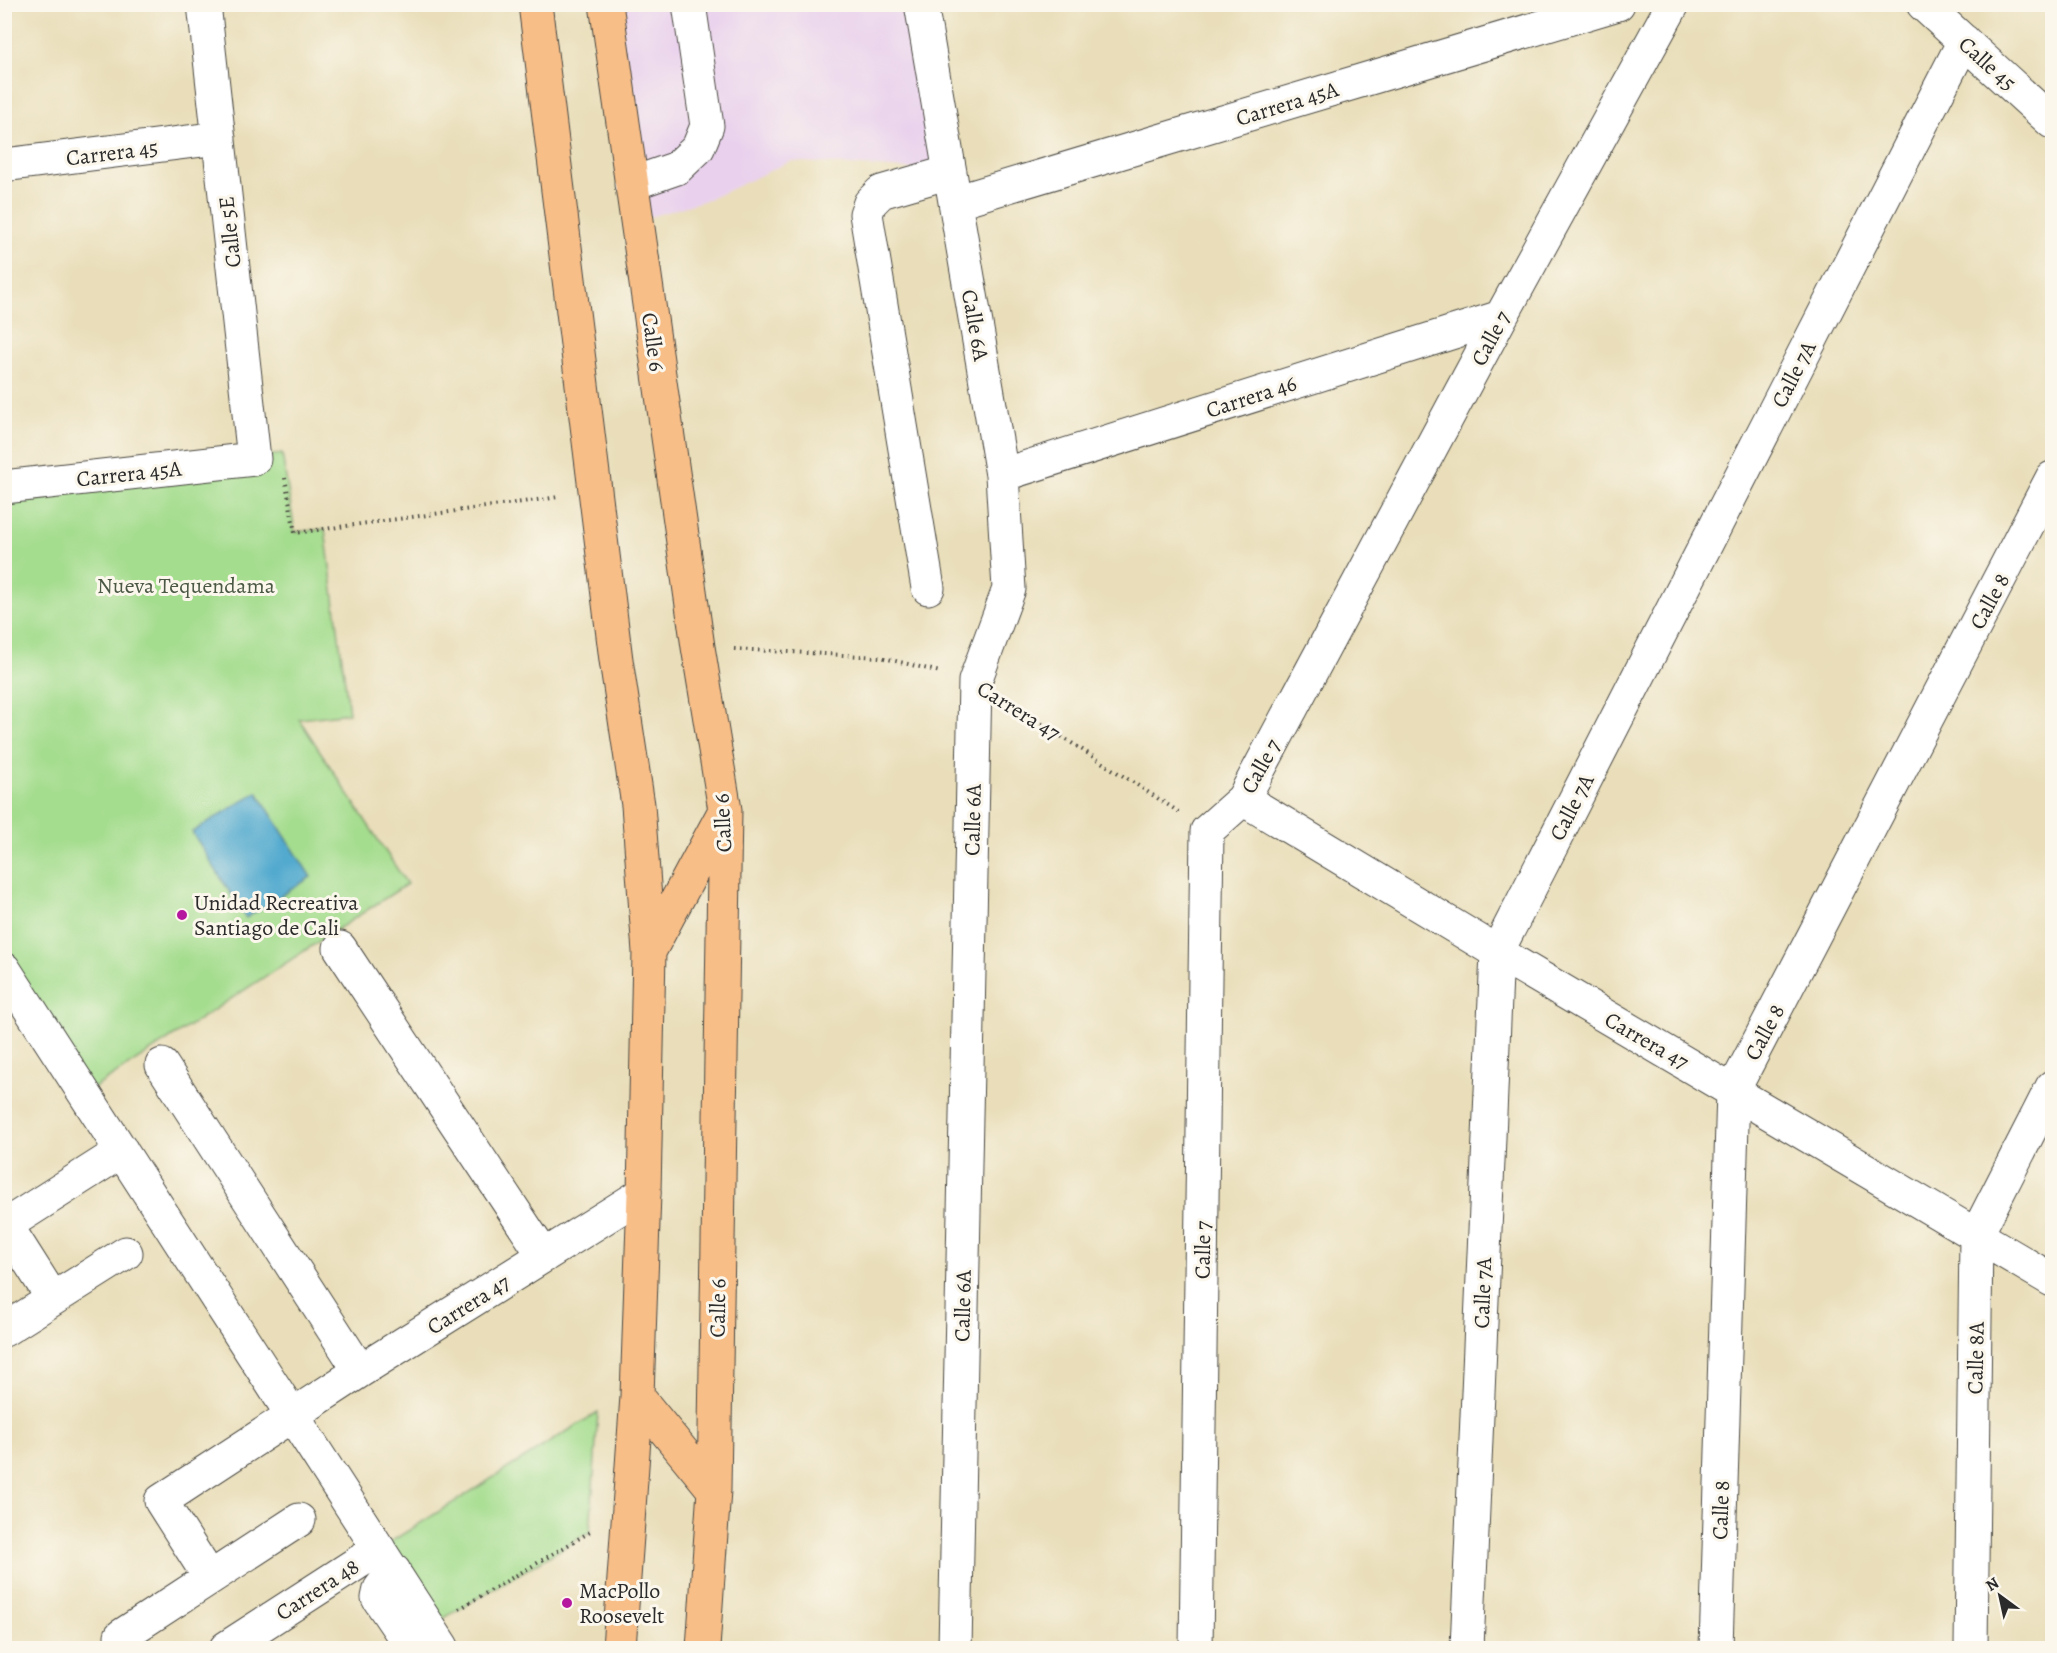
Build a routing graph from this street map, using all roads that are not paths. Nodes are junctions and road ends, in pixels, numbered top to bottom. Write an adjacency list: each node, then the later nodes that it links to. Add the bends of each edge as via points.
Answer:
1 (204, 4): 11 (street, Calle 5E)
2 (535, 4): 24 (main road, via 616,660 638,805)
3 (606, 4): 13 (main road, Calle 6)
4 (689, 4): 13 (street, via 707,126 698,148 677,168)
5 (921, 4): 14 (street, Calle 6A)
6 (1618, 4): 14 (street, Carrera 45A)
7 (1673, 4): 15 (street, Calle 7)
8 (1933, 8): 9 (street, Calle 45)
9 (1964, 42): 10 (street, Calle 45); 25 (street, Calle 7A)
10 (2052, 122)
11 (219, 138): 12 (street, Carrera 45); 16 (street, Calle 5E)
12 (4, 165)
13 (631, 184): 22 (main road, Calle 6)
14 (952, 187): 17 (street, Calle 6A); 20 (street, Carrera 45A, via 881,192 866,214)
15 (1501, 317): 17 (street, Carrera 46); 21 (street, Calle 7)
16 (254, 459): 19 (street, Carrera 45A)
17 (1002, 475): 50 (street, Calle 6A, via 1009,589 975,681)
18 (2052, 478): 29 (street, Calle 8)
19 (4, 487)
20 (928, 588)
21 (1243, 800): 25 (street, Carrera 47); 51 (street, Calle 7, via 1207,831)
22 (725, 810): 24 (main road); 41 (main road, Calle 6)
23 (340, 948): 34 (street)
24 (649, 952): 31 (main road)
25 (1497, 952): 29 (street, Carrera 47); 52 (street, Calle 7A)
26 (4, 969): 30 (street)
27 (162, 1065): 38 (street)
28 (2052, 1087): 32 (street, Calle 8A)
29 (1733, 1091): 32 (street, Carrera 47); 53 (street, Calle 8)
30 (122, 1151): 36 (street, via 6,1226); 40 (street)
31 (644, 1193): 34 (street, Carrera 47); 39 (main road)
32 (1976, 1236): 35 (street, Carrera 47); 54 (street, Calle 8A)
33 (126, 1252): 36 (street)
34 (544, 1256): 38 (street, Carrera 47)
35 (2052, 1280)
36 (53, 1299): 37 (street)
37 (4, 1330)
38 (360, 1371): 40 (street, Carrera 47)
39 (637, 1396): 41 (main road); 48 (main road)
40 (292, 1415): 43 (street); 44 (street, Carrera 47, via 161,1501)
41 (714, 1490): 49 (main road, Calle 6)
42 (299, 1520): 44 (street)
43 (386, 1560): 46 (street); 47 (street, Carrera 48)
44 (210, 1578): 45 (street)
45 (121, 1636)
46 (428, 1641)
47 (226, 1648)
48 (619, 1648)
49 (703, 1648)
50 (955, 1648)
51 (1196, 1648)
52 (1467, 1648)
53 (1716, 1648)
54 (1971, 1648)

